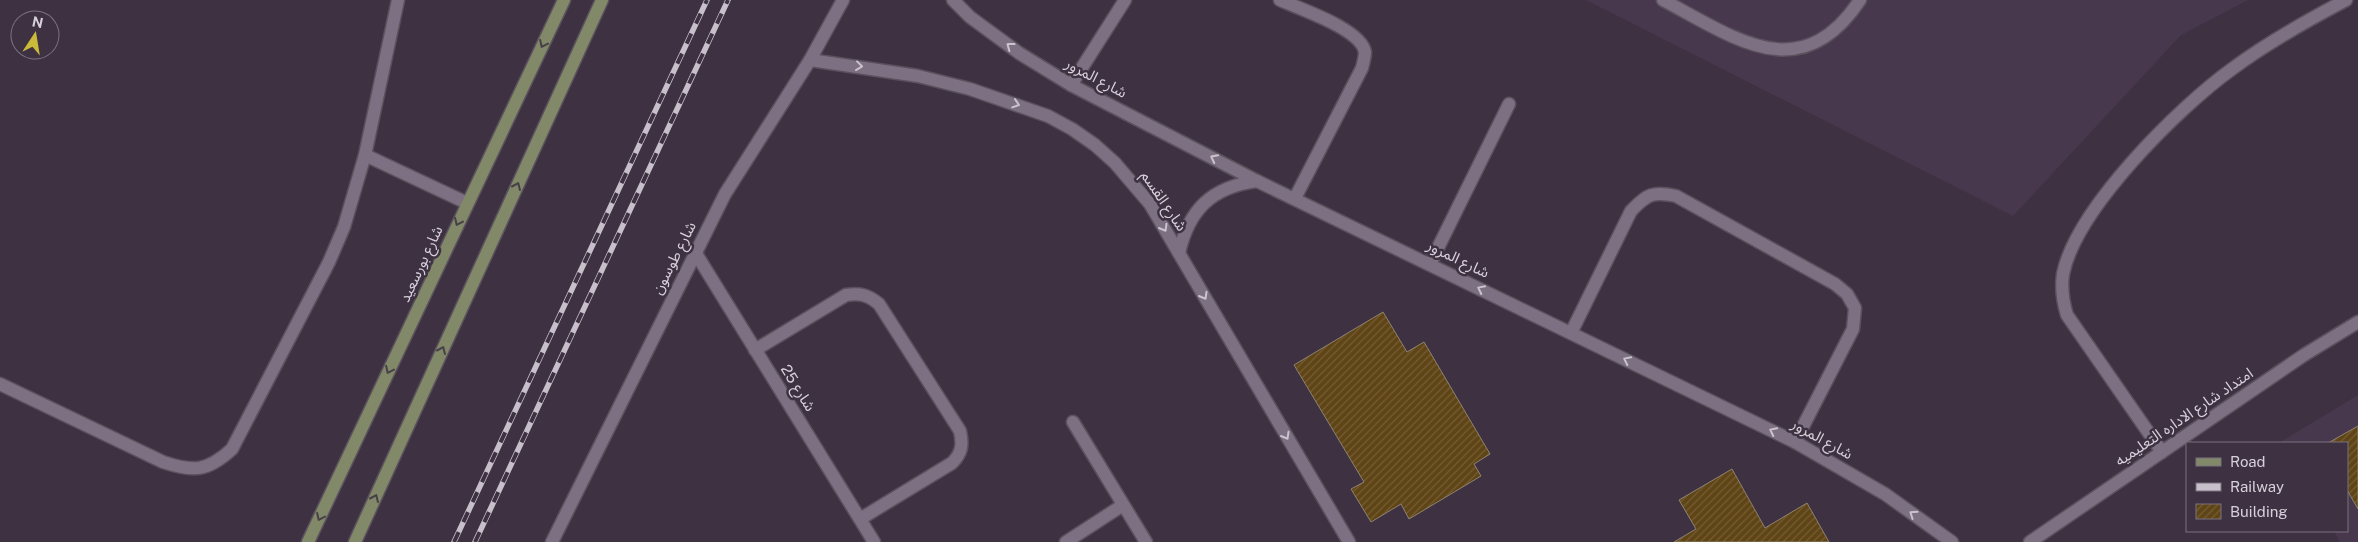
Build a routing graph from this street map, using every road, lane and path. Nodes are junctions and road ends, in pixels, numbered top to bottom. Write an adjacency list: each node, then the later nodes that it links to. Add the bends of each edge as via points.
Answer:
1 (398, 0): 14 (street)
2 (564, 0): 17 (main road, شارع بورسعيد, one-way to 17)
3 (602, 0): 31 (main road, one-way to 3)
4 (843, 0): 11 (street, شارع طوسون)
5 (953, 0): 12 (street, شارع المرور, one-way to 5, via 1019,53 970,17)
6 (1125, 0): 12 (street)
7 (1280, 0): 16 (street, via 1345,29 1358,40 1365,52 1362,68)
8 (1663, 0): 9 (street, via 1756,47 1786,50 1816,42 1842,26)
9 (1860, 0)
10 (2346, 0): 27 (street, via 2292,28 2194,99 2121,175 2073,246 2063,275 2067,315)
11 (810, 60): 18 (street, شارع طوسون, via 730,186); 19 (street, شارع القسم, one-way to 19, via 918,76 970,89 1048,116 1072,129 1115,163 1150,204)
12 (1071, 84): 15 (street, شارع المرور, one-way to 12)
13 (1509, 104): 20 (street)
14 (365, 156): 17 (street); 24 (street, via 356,191 329,262 232,450 218,462 200,469 163,462)
15 (1257, 180): 16 (street, شارع المرور); 19 (street, via 1220,190 1204,202 1183,234)
16 (1295, 198): 20 (street, شارع المرور)
17 (467, 203): 30 (main road, شارع بورسعيد, one-way to 30)
18 (695, 252): 23 (street, شارع 25); 32 (street, شارع طوسون)
19 (1179, 254): 36 (street, شارع القسم, one-way to 36)
20 (1430, 264): 22 (street, شارع المرور, one-way to 20)
21 (2358, 322): 27 (street, امتداد شارع الاداره التعليميه)
22 (1571, 334): 26 (street, شارع المرور, one-way to 22); 26 (street, via 1631,211 1644,197 1660,192 1676,196 1835,284 1847,294 1855,308 1853,329)
23 (756, 350): 29 (street, شارع 25); 29 (street, via 846,295 868,295 879,304 960,431 963,442 952,463)
24 (0, 384)
25 (1073, 422): 28 (street)
26 (1795, 442): 37 (street, شارع المرور, one-way to 26, via 1885,494)
27 (2162, 452): 38 (street, امتداد شارع الاداره التعليميه)
28 (1123, 505): 34 (street); 35 (street)
29 (860, 519): 33 (street, شارع 25)
30 (308, 542)
31 (355, 542)
32 (552, 542)
33 (874, 542)
34 (1066, 542)
35 (1146, 542)
36 (1349, 542)
37 (1952, 542)
38 (2030, 542)

